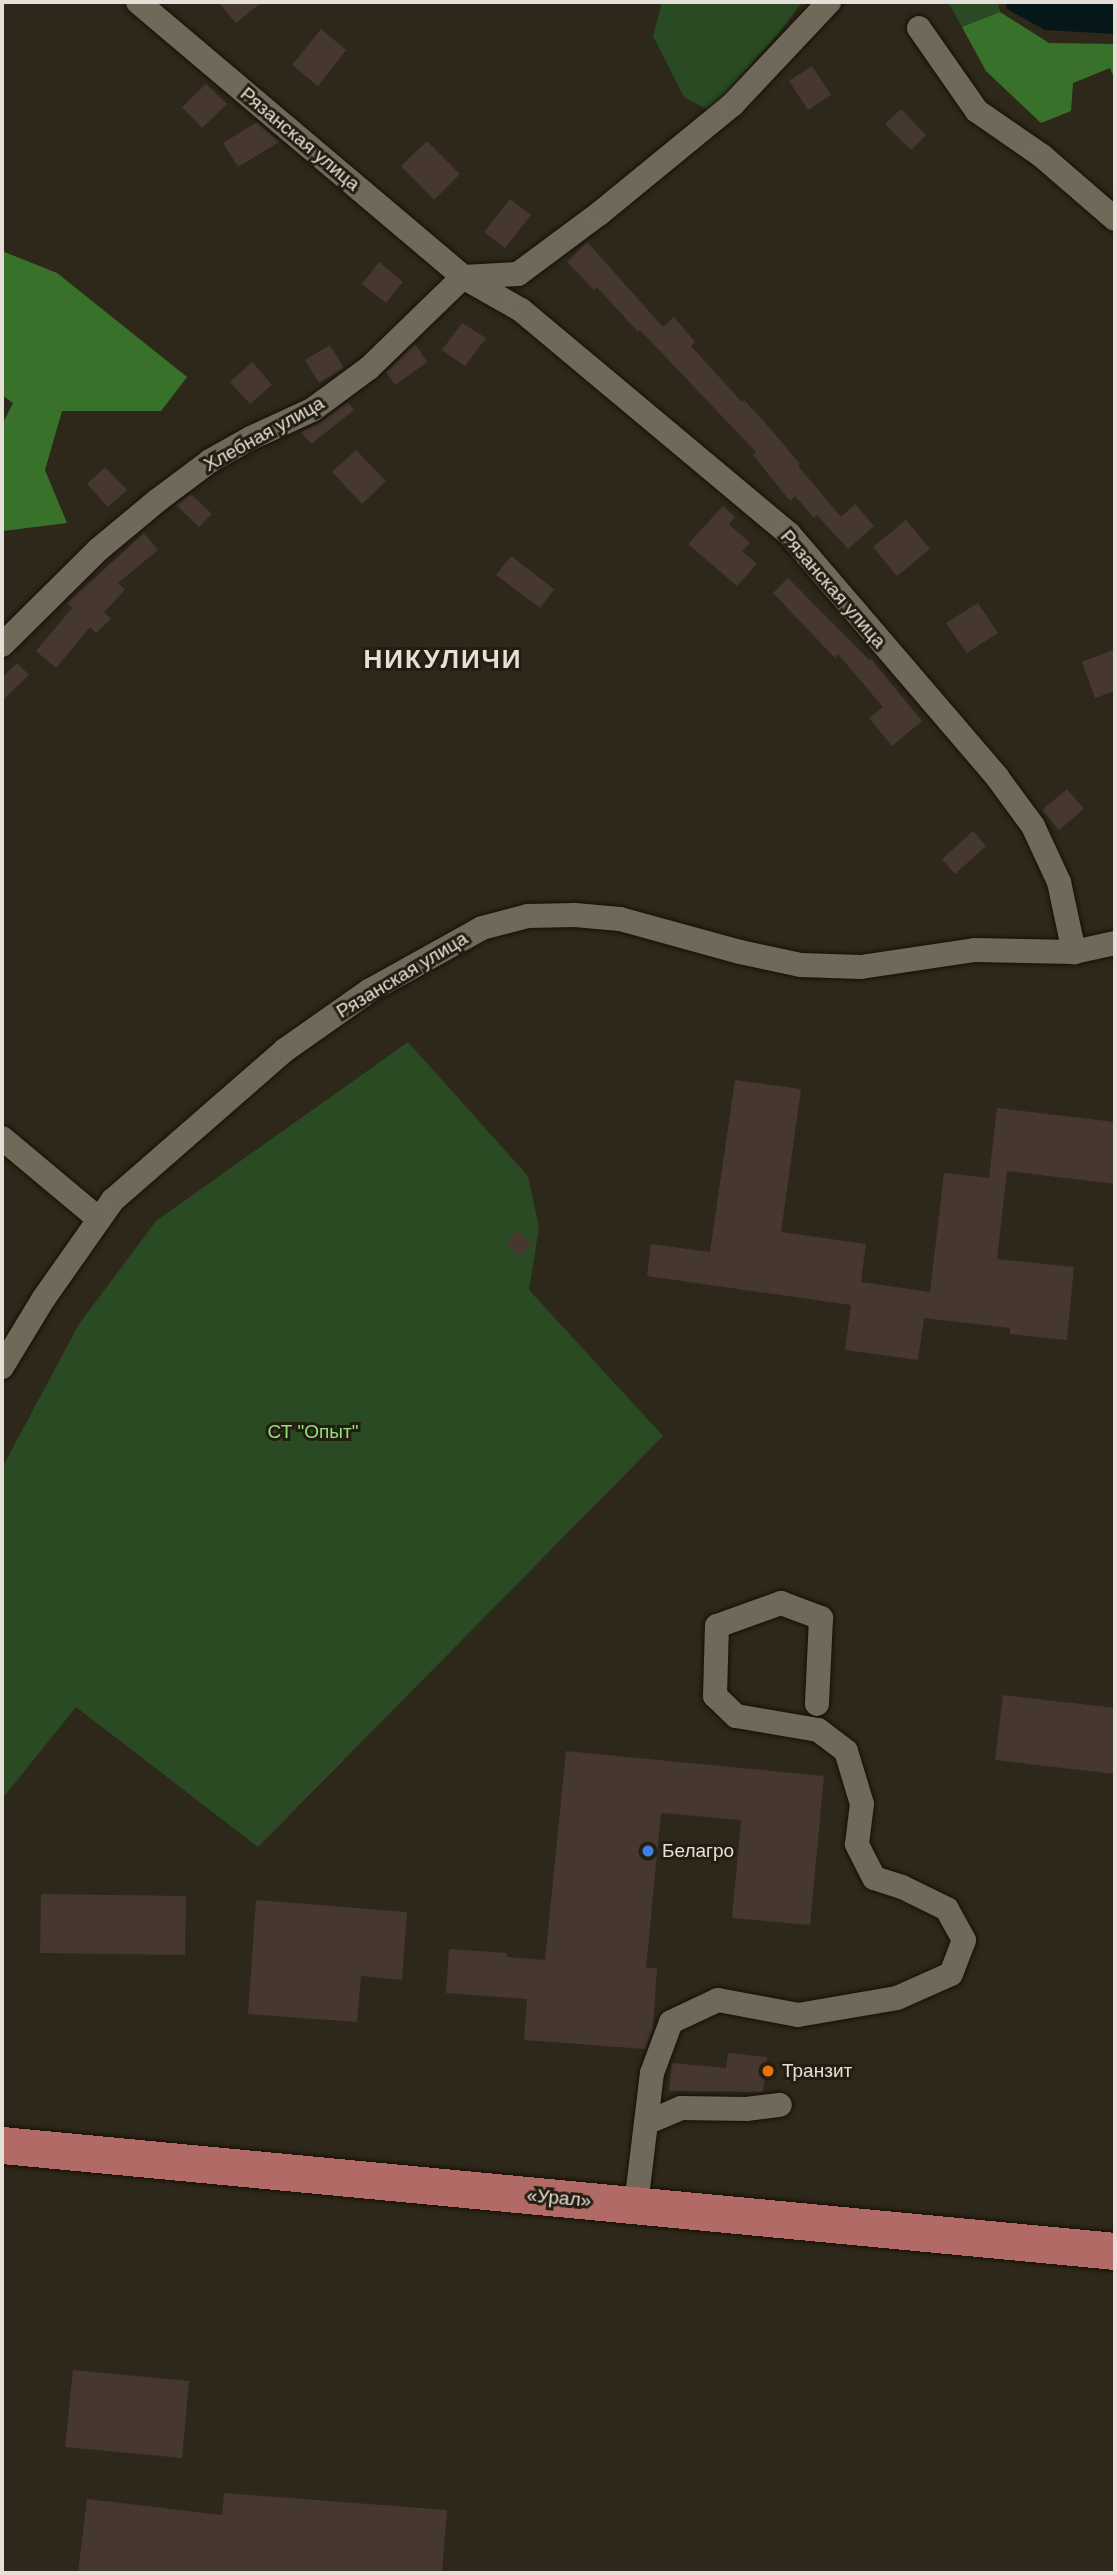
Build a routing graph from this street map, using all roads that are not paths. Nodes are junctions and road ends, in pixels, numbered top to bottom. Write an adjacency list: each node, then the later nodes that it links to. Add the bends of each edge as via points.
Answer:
1 (138, 2): 5 (street, Рязанская улица)
2 (829, 2): 5 (street, via 733,104 600,213 518,274)
3 (919, 28): 4 (street, via 977,111 1042,156)
4 (1115, 219)
5 (463, 277): 6 (street, Хлебная улица, via 369,368 312,410 210,461 159,500 99,550); 8 (street, Рязанская улица, via 521,310 789,534 997,777 1033,826 1059,882)
6 (2, 645)
7 (1115, 943): 8 (street, Рязанская улица)
8 (1074, 952): 10 (street, Рязанская улица, via 975,950 861,967 801,965 620,919 528,916 482,928 369,991 285,1050 132,1183)
9 (2, 1138): 10 (street)
10 (99, 1219): 11 (street, Рязанская улица)
11 (2, 1367)
12 (817, 1704): 14 (street, via 821,1618 781,1603 717,1626 715,1696 736,1716 818,1730 846,1751 862,1804 857,1844 874,1878 947,1909 964,1940 951,1974 897,1998 798,2015 718,2000 671,2022 652,2073)
13 (780, 2105): 14 (street, via 681,2108)
14 (646, 2123): 16 (street)
15 (2, 2146): 16 (highway, «Урал»)
16 (636, 2205): 17 (highway, «Урал»)
17 (1115, 2251)

